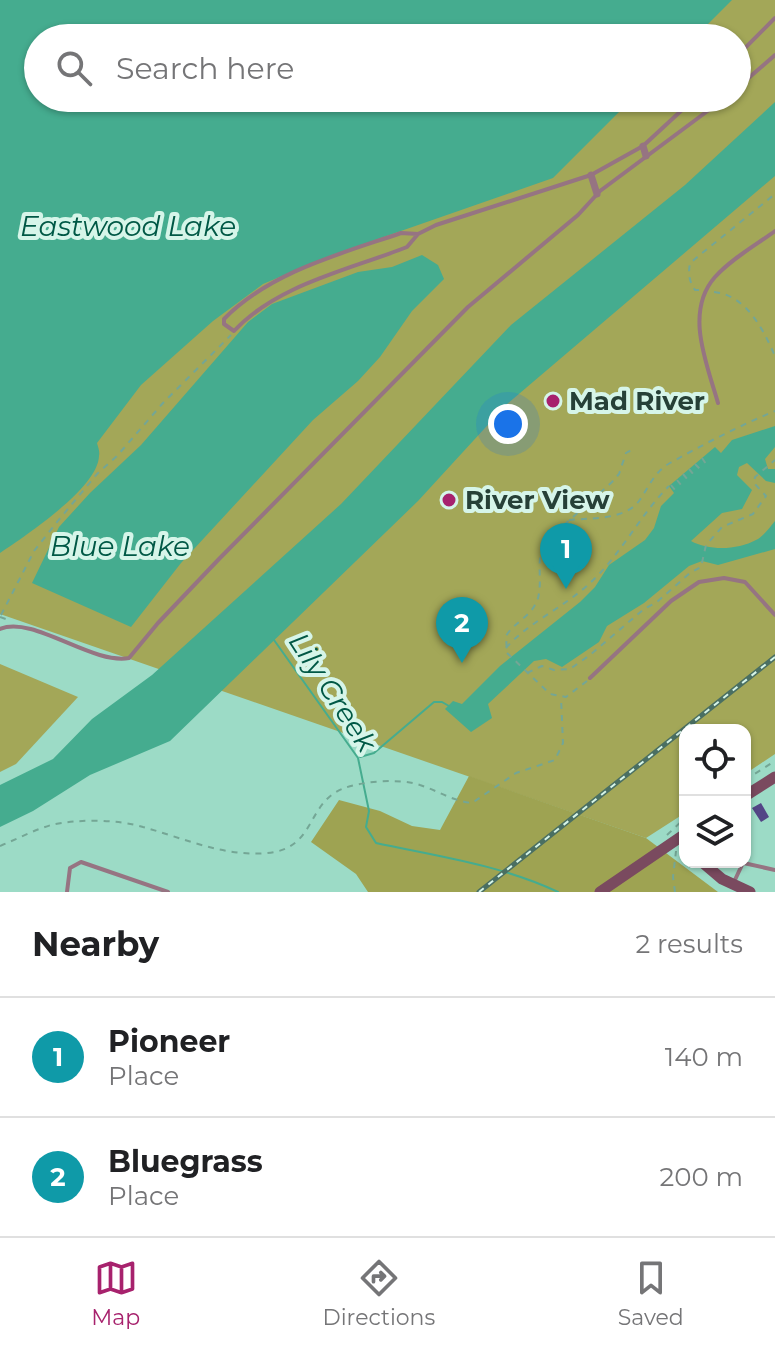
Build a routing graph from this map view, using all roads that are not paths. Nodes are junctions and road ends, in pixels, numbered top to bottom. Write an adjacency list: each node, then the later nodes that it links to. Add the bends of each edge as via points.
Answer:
1 (775, 18): 2 (lane)
2 (751, 42)
3 (775, 55): 4 (lane)
4 (751, 76)
5 (680, 112): 7 (lane)
6 (707, 112): 8 (lane)
7 (643, 146): 8 (street); 9 (lane)
8 (646, 156): 10 (lane)
9 (591, 175): 10 (street); 12 (lane)
10 (597, 194): 15 (lane, via 452,323 174,605 129,658 16,626)
11 (775, 231): 13 (lane, via 717,275 705,291 700,337)
12 (418, 234): 12 (lane, via 401,233 350,250 265,286 224,324 234,331 249,315 289,292 407,247)
13 (718, 403)
14 (775, 615): 16 (lane, via 745,582 699,582 671,601)
15 (0, 629)
16 (590, 678)
17 (775, 777): 18 (main road)
18 (751, 792)
19 (679, 841): 27 (main road)
20 (751, 865): 23 (lane)
21 (710, 868): 24 (main road)
22 (739, 868): 24 (lane)
23 (775, 870)
24 (733, 885): 28 (main road)
25 (67, 892): 26 (lane, via 70,868 78,862)
26 (168, 892)
27 (600, 892)
28 (750, 892)

